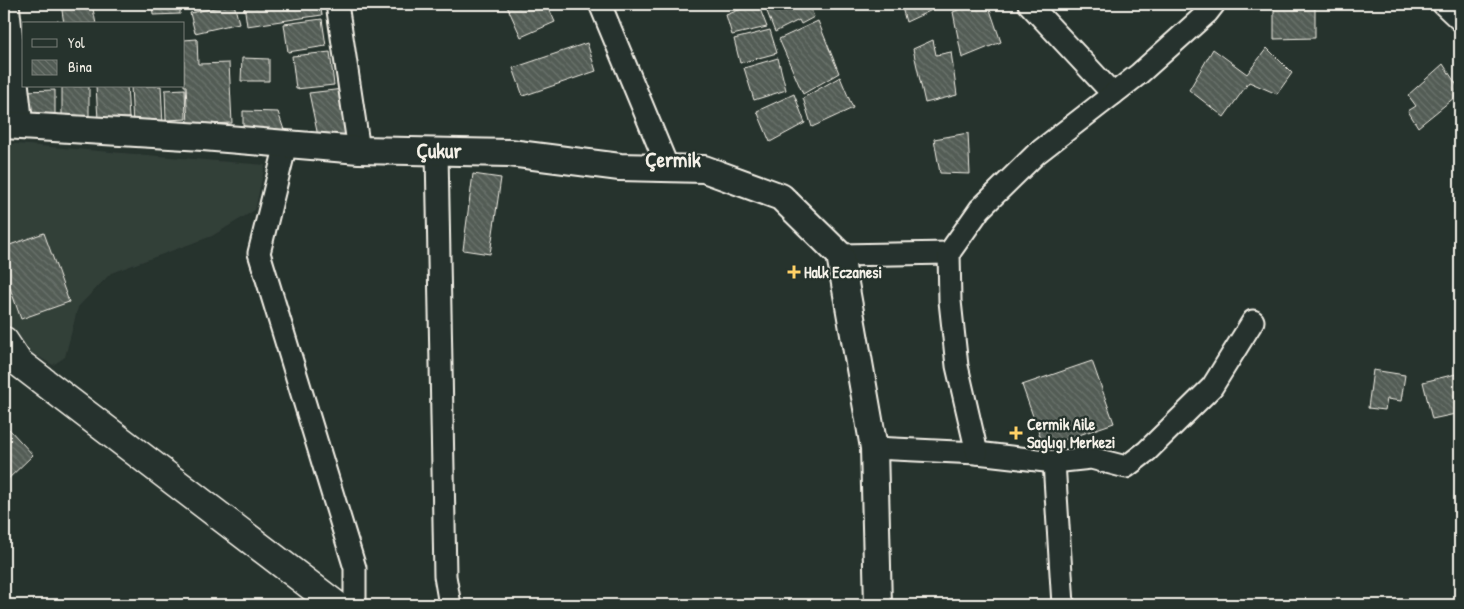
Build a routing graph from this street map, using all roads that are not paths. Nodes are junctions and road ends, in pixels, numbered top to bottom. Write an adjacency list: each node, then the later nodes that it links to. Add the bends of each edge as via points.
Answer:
1 (8, 4): 9 (street)
2 (337, 4): 11 (street)
3 (600, 4): 13 (street)
4 (1028, 4): 8 (street)
5 (1214, 4): 8 (street)
6 (1442, 4): 7 (street)
7 (1460, 20)
8 (1113, 94): 14 (street, via 1036,154 980,208)
9 (13, 126): 10 (street)
10 (286, 144): 11 (street); 22 (street, via 259,253 355,568)
11 (359, 150): 12 (street)
12 (437, 152): 13 (street, via 510,154); 23 (street, via 445,576)
13 (668, 168): 15 (street, via 704,169 781,197)
14 (949, 252): 15 (street); 19 (street, via 957,366)
15 (840, 255): 18 (street)
16 (1253, 321): 20 (street, via 1212,388 1126,467 1091,458)
17 (4, 341): 21 (main road, via 18,362)
18 (874, 448): 19 (street); 24 (street)
19 (977, 453): 20 (street)
20 (1054, 462): 25 (street)
21 (336, 605)
22 (355, 605)
23 (450, 605)
24 (878, 605)
25 (1063, 605)

